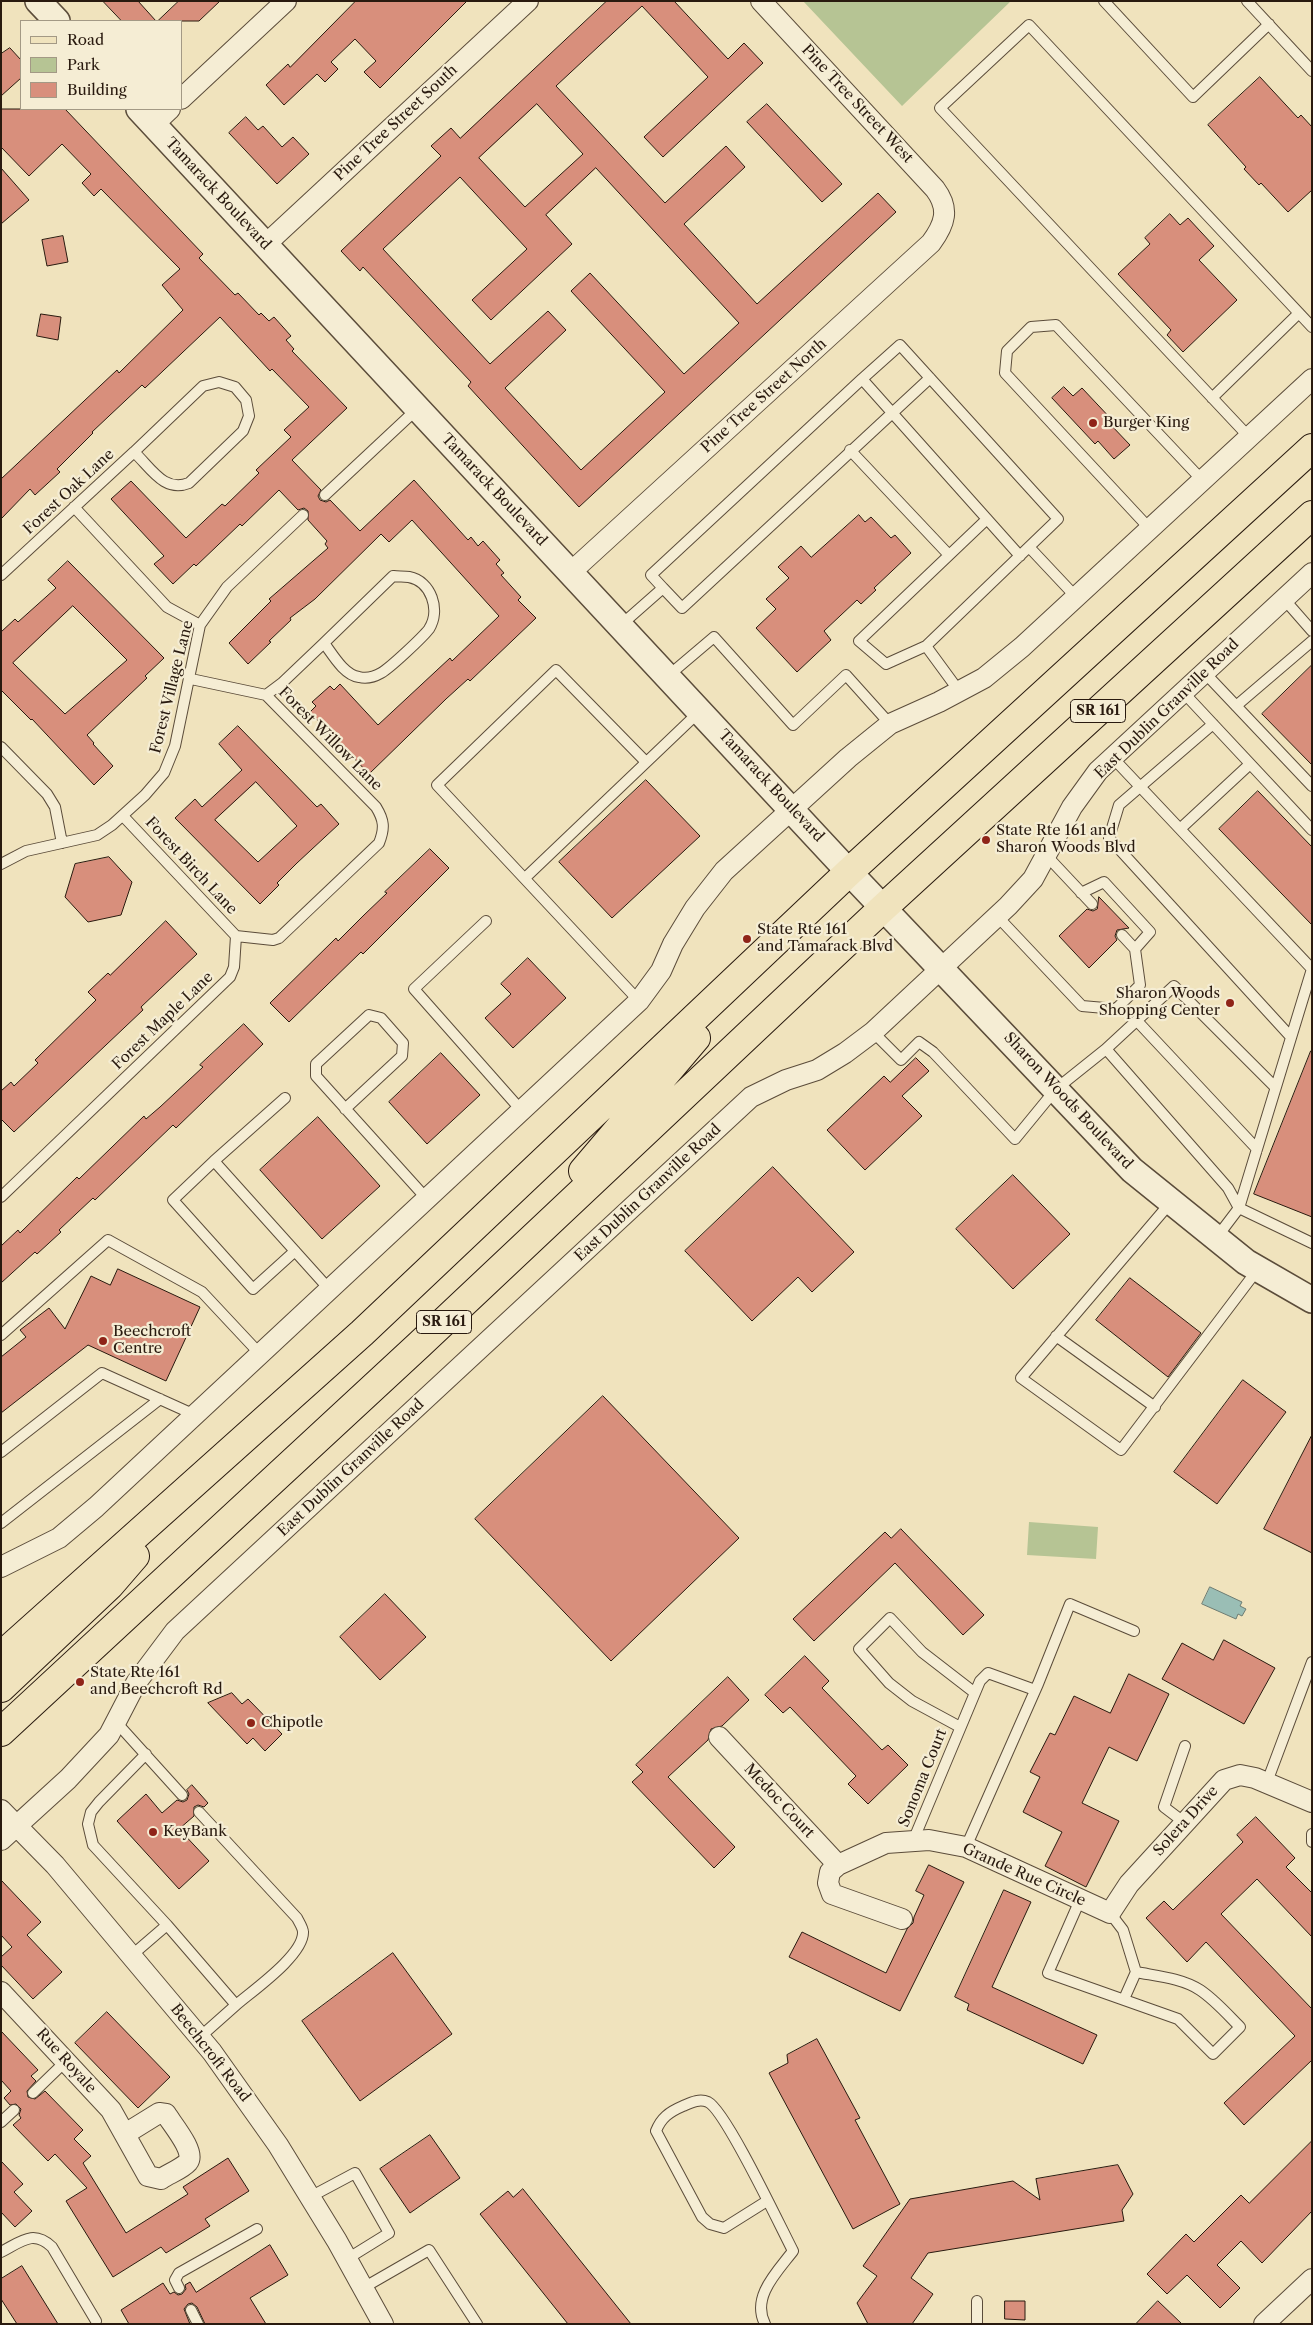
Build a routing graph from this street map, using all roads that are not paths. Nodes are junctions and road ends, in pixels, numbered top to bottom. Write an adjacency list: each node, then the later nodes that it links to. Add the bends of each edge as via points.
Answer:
1 (38, 1): 7 (street)
2 (286, 1): 10 (street)
3 (528, 1): 13 (street, Pine Tree Street South)
4 (761, 1): 12 (street, Pine Tree Street West, via 935,189 943,199)
5 (1104, 1): 8 (lane, via 1193,97)
6 (1248, 1): 8 (lane)
7 (56, 20)
8 (1269, 24): 9 (lane)
9 (1312, 71)
10 (182, 98)
11 (154, 114): 13 (street, Tamarack Boulevard)
12 (945, 212): 36 (street, Pine Tree Street North, via 942,229 931,243)
13 (265, 245): 20 (street, Tamarack Boulevard)
14 (1299, 313): 15 (lane); 19 (lane); 19 (lane, via 1030,24 940,108)
15 (1312, 327)
16 (930, 378): 17 (lane, via 900,345); 21 (lane); 33 (lane, via 1058,519)
17 (862, 379): 21 (lane); 39 (lane, via 651,575)
18 (1312, 380): 22 (street)
19 (1212, 398): 22 (lane)
20 (418, 408): 27 (lane); 36 (street, Tamarack Boulevard)
21 (892, 413): 24 (lane); 31 (lane)
22 (1249, 438): 26 (street)
23 (1312, 448): 71 (main road, SR 161)
24 (850, 450): 34 (lane); 39 (lane, via 682,608)
25 (134, 452): 25 (lane, Forest Oak Lane, via 203,386 220,382 235,387 246,400 249,416 243,431 189,483 179,487 168,485); 28 (lane, Forest Oak Lane)
26 (1202, 480): 32 (street); 32 (lane, via 1056,325 1031,327 1007,350 1005,373)
27 (326, 495)
28 (74, 508): 38 (lane, Forest Oak Lane); 42 (lane, via 167,607)
29 (1312, 514): 75 (main road, SR 161)
30 (303, 515): 42 (lane, Forest Village Lane, via 227,586)
31 (987, 519): 34 (lane); 35 (lane)
32 (1150, 529): 40 (street)
33 (1030, 547): 35 (lane); 40 (lane)
34 (949, 556): 47 (lane, via 859,641 886,664)
35 (1020, 556): 47 (lane)
36 (571, 572): 43 (street, Tamarack Boulevard)
37 (1312, 573): 41 (street, East Dublin Granville Road)
38 (1, 575)
39 (663, 588): 43 (lane)
40 (1076, 597): 51 (street, via 984,678)
41 (1284, 599): 44 (lane); 48 (street, East Dublin Granville Road)
42 (200, 625): 50 (lane, Forest Village Lane)
43 (622, 626): 49 (street, Tamarack Boulevard)
44 (1310, 626)
45 (1312, 641): 54 (lane)
46 (324, 643): 46 (lane, via 393,576 410,577 424,585 433,598 435,614 428,629 382,673 370,678 357,677 346,671); 53 (lane)
47 (926, 646): 51 (lane)
48 (1204, 672): 52 (street, East Dublin Granville Road); 54 (lane)
49 (668, 676): 55 (street, Tamarack Boulevard); 56 (lane, via 714,637 793,725 846,675)
50 (191, 679): 53 (lane, Forest Willow Lane); 65 (lane, Forest Village Lane, via 175,746 164,773)
51 (959, 691): 56 (street)
52 (1183, 692): 57 (lane); 59 (street, East Dublin Granville Road)
53 (266, 695): 78 (lane, Forest Willow Lane, via 376,807 383,818 384,831 379,843 279,938)
54 (1236, 706): 63 (lane)
55 (701, 710): 60 (lane); 64 (street, Tamarack Boulevard)
56 (890, 724): 64 (street)
57 (1213, 724): 61 (lane); 62 (lane)
58 (1, 747): 68 (lane, via 47,794 55,807)
59 (1113, 758): 62 (lane); 69 (street, East Dublin Granville Road, via 1098,772 1072,807)
60 (646, 762): 72 (lane); 72 (lane, via 556,670 437,784)
61 (1250, 764): 66 (lane); 67 (lane)
62 (1140, 786): 66 (lane); 85 (lane, via 1119,805 1109,838)
63 (1312, 786)
64 (793, 810): 71 (street, Tamarack Boulevard); 82 (street, via 724,871 695,908 661,971)
65 (124, 816): 68 (lane, Forest Village Lane, via 97,835); 78 (lane, Forest Birch Lane)
66 (1180, 829): 85 (lane, via 1312,969)
67 (1312, 830)
68 (62, 843): 70 (lane, Forest Village Lane, via 26,851)
69 (1045, 854): 73 (lane); 76 (street, East Dublin Granville Road, via 1033,879)
70 (1, 864)
71 (849, 872): 75 (street, Sharon Woods Boulevard); 101 (main road, via 820,924 699,1034); 112 (main road, SR 161, via 362,1333)
72 (525, 878): 82 (lane)
73 (1081, 893): 74 (lane); 80 (lane, via 1104,882 1150,932)
74 (1092, 904)
75 (884, 908): 81 (street, Sharon Woods Boulevard); 101 (main road, SR 161)
76 (997, 916): 80 (lane, via 1082,1006 1116,1009 1140,985); 81 (street, East Dublin Granville Road)
77 (486, 921): 91 (lane, via 414,988)
78 (236, 936): 94 (lane, Forest Maple Lane, via 234,967 230,977)
79 (1122, 936): 80 (lane)
80 (1135, 949)
81 (941, 967): 84 (street, East Dublin Granville Road); 88 (street, Sharon Woods Boulevard)
82 (639, 1001): 91 (street)
83 (1138, 1022): 86 (lane); 87 (lane, via 1174,986); 92 (lane)
84 (873, 1032): 88 (lane, via 901,1060 919,1042 933,1052 1015,1139); 121 (street, East Dublin Granville Road, via 817,1070 751,1097 175,1631 136,1683)
85 (1290, 1036): 87 (lane)
86 (1106, 1049): 88 (lane); 97 (lane, via 1228,1188)
87 (1275, 1088): 92 (lane)
88 (1056, 1089): 96 (street, Sharon Woods Boulevard, via 1132,1170)
89 (285, 1098): 93 (lane)
90 (346, 1109): 90 (lane, via 316,1076 316,1064 369,1016 380,1018 403,1043 402,1056); 95 (lane)
91 (521, 1110): 95 (street)
92 (1257, 1149): 97 (lane)
93 (214, 1161): 100 (lane); 100 (lane, via 173,1200 253,1289)
94 (1, 1197)
95 (426, 1198): 103 (street)
96 (1171, 1202): 98 (street, Sharon Woods Boulevard); 106 (lane)
97 (1240, 1208): 98 (lane); 99 (lane)
98 (1216, 1238): 102 (street, Sharon Woods Boulevard)
99 (1312, 1243)
100 (294, 1251): 103 (lane)
101 (514, 1256): 123 (main road, SR 161)
102 (1258, 1269): 104 (street, Sharon Woods Boulevard); 109 (lane)
103 (329, 1289): 107 (street)
104 (1312, 1300)
105 (1, 1335): 107 (lane, via 108,1240 202,1292)
106 (1056, 1336): 109 (lane); 109 (lane, via 1021,1378 1121,1450)
107 (260, 1354): 110 (street)
108 (160, 1399): 110 (lane); 111 (lane, via 102,1373); 113 (lane)
109 (1155, 1407)
110 (195, 1415): 114 (street, via 59,1538)
111 (1, 1452)
112 (210, 1470): 116 (main road, SR 161); 118 (main road, via 110,1585)
113 (1, 1523)
114 (1, 1567)
115 (1134, 1631): 119 (lane, via 1070,1604)
116 (1, 1656)
117 (1312, 1662): 127 (lane)
118 (1, 1688)
119 (1035, 1690): 120 (lane, via 988,1673); 138 (lane)
120 (975, 1693): 122 (lane, Sonoma Court); 122 (lane, Sonoma Court, via 922,1652 890,1618 859,1649 889,1683 912,1701)
121 (116, 1722): 126 (lane); 133 (street, East Dublin Granville Road, via 109,1735 68,1779)
122 (960, 1726): 136 (lane, Sonoma Court)
123 (1, 1732)
124 (719, 1737): 139 (street, Medoc Court)
125 (1186, 1746): 132 (lane, via 1164,1807)
126 (146, 1754): 128 (lane); 143 (lane, via 91,1812 88,1824 93,1845)
127 (1267, 1782): 129 (street, Solera Drive); 132 (street, Solera Drive, via 1240,1775 1224,1780)
128 (182, 1794)
129 (1312, 1802)
130 (1, 1810): 133 (street, Beechcroft Road)
131 (198, 1812): 148 (lane, via 297,1918 303,1931 294,1955)
132 (1185, 1823): 141 (street, Solera Drive, via 1129,1884)
133 (17, 1825): 135 (street, East Dublin Granville Road); 144 (street, Beechcroft Road)
134 (1312, 1834): 137 (lane)
135 (1, 1840)
136 (913, 1841): 138 (street, Grande Rue Circle, via 929,1840); 139 (street, Grande Rue Circle, via 886,1843)
137 (1312, 1842)
138 (966, 1847): 140 (street, Grande Rue Circle)
139 (838, 1865): 142 (street, via 830,1872 828,1883 832,1894)
140 (1080, 1900): 141 (street, Grande Rue Circle); 146 (lane, via 1048,1973)
141 (1110, 1914): 145 (lane, via 1123,1930)
142 (902, 1919)
143 (167, 1925): 144 (lane); 148 (lane)
144 (131, 1956): 149 (street, Beechcroft Road)
145 (1136, 1972): 146 (lane); 146 (lane, via 1198,1988 1240,2028 1213,2054 1178,2019)
146 (1124, 1999)
147 (5, 2000): 150 (street, Rue Royale)
148 (236, 2005): 149 (lane)
149 (200, 2037): 155 (street, Beechcroft Road, via 258,2114)
150 (66, 2061): 151 (lane); 154 (street, Rue Royale, via 111,2110)
151 (32, 2093)
152 (14, 2110): 153 (lane)
153 (1, 2122)
154 (125, 2134)
155 (310, 2197): 159 (street, Beechcroft Road); 159 (lane, via 355,2173 389,2233)
156 (767, 2202): 156 (lane, via 724,2119 708,2102 696,2100 660,2121 656,2131 702,2217 710,2224 724,2228); 169 (lane, via 793,2251 764,2290 759,2310)
157 (257, 2230): 161 (lane, via 179,2273 175,2280)
158 (1, 2252): 165 (lane, via 32,2237 44,2239)
159 (347, 2259): 162 (street, Beechcroft Road)
160 (1312, 2279): 171 (street)
161 (179, 2288)
162 (363, 2288): 167 (street, Beechcroft Road); 168 (lane, via 429,2250)
163 (977, 2301): 170 (lane)
164 (191, 2310): 166 (lane)
165 (96, 2321)
166 (198, 2324)
167 (383, 2324)
168 (477, 2324)
169 (765, 2324)
170 (977, 2324)
171 (1264, 2324)

